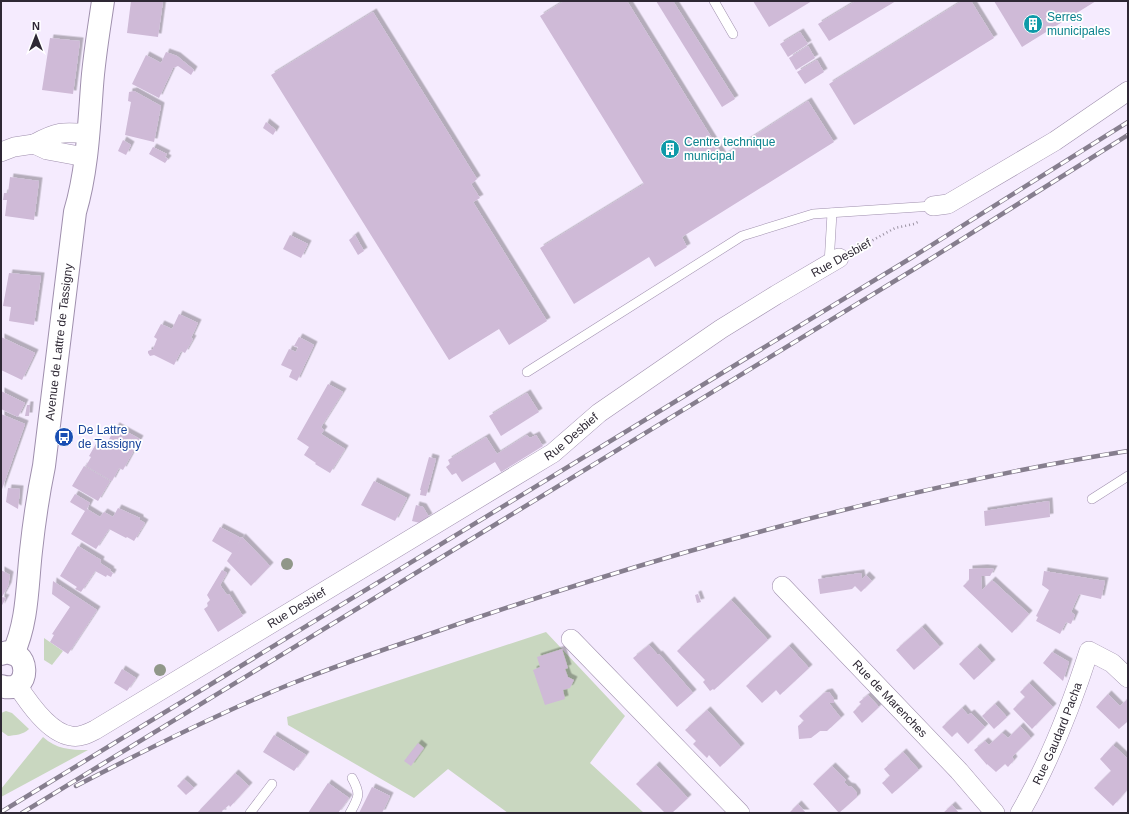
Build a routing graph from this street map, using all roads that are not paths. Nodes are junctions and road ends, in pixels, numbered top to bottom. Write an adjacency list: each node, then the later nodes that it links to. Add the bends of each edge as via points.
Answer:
1 (103, 1): 5 (main road, Avenue de Lattre de Tassigny)
2 (714, 1): 3 (lane)
3 (733, 34)
4 (1128, 91): 9 (street, via 1056,141 948,204)
5 (88, 134): 6 (street, via 59,133 49,135); 8 (main road, Avenue de Lattre de Tassigny)
6 (34, 144): 7 (street); 8 (street, via 47,150)
7 (5, 147)
8 (85, 157): 17 (main road, Avenue de Lattre de Tassigny, via 75,212 44,466 37,503 28,599 24,621)
9 (933, 206): 10 (lane)
10 (832, 213): 11 (lane); 12 (lane, via 813,214 742,236)
11 (834, 261): 19 (street, Rue Desbief, via 721,329 600,413 553,452 95,730 78,736 59,731)
12 (527, 372)
13 (1128, 476): 14 (lane)
14 (1092, 499)
15 (782, 586): 25 (street, Rue de Marenches, via 959,771)
16 (571, 639): 24 (street)
17 (7, 654): 19 (main road, via 19,657 25,667 24,678)
18 (1128, 678): 26 (street, Rue Gaudard Pacha, via 1112,664 1088,651 1066,716)
19 (9, 686)
20 (352, 778): 23 (lane, via 358,789 357,800)
21 (272, 784): 22 (lane)
22 (250, 813)
23 (350, 813)
24 (740, 813)
25 (995, 813)
26 (1020, 813)

